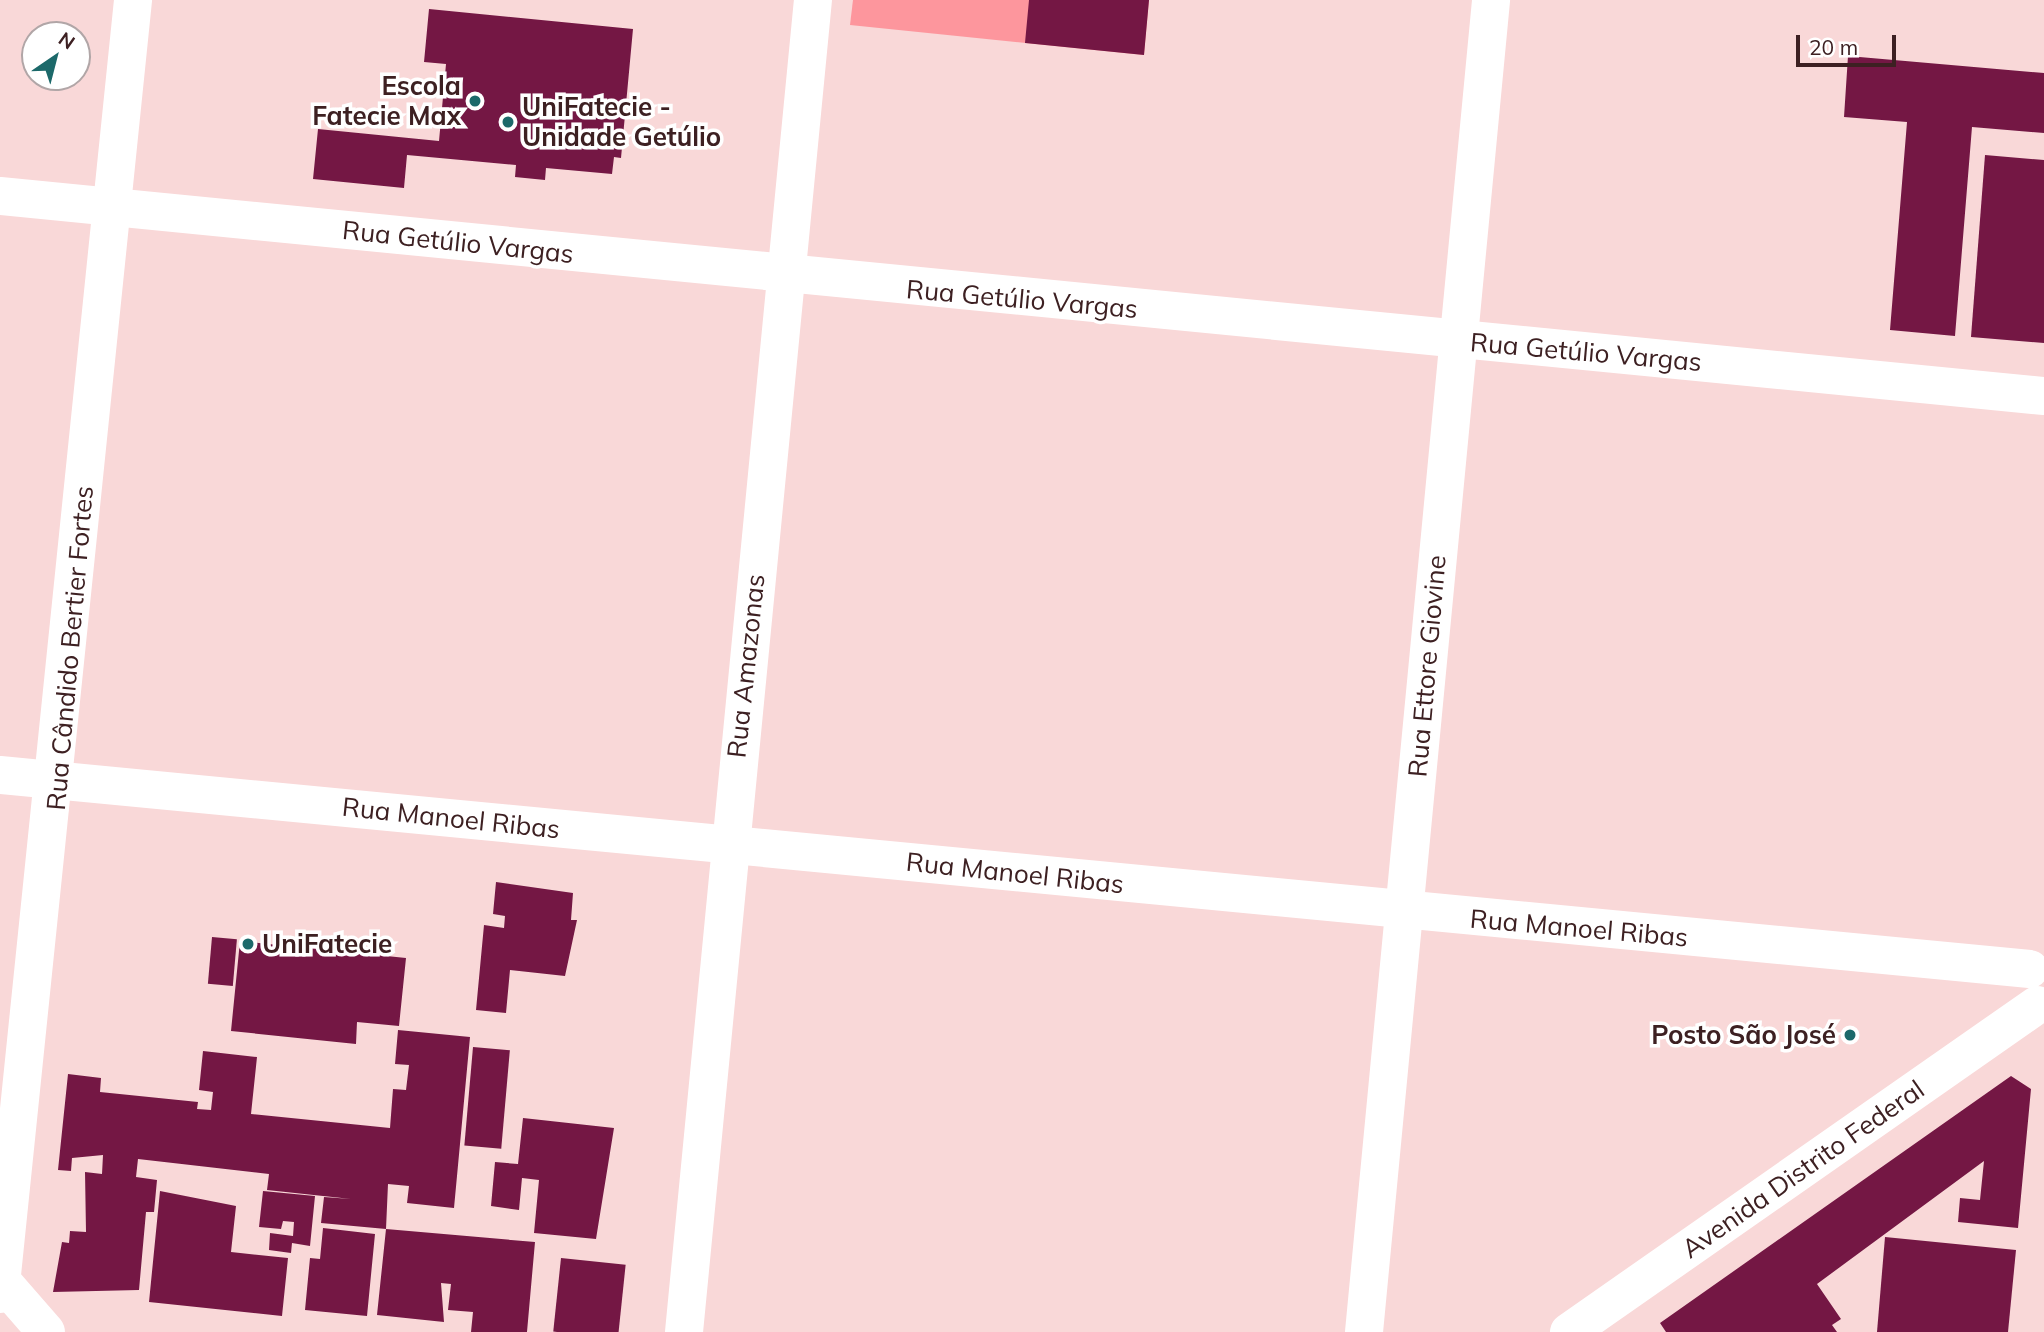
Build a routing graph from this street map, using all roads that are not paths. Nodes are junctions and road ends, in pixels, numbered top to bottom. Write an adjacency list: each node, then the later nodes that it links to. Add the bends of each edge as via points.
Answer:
1 (133, 0): 5 (street, Rua Cândido Bertier Fortes)
2 (813, 0): 6 (street, Rua Amazonas)
3 (1491, 0): 7 (street, Rua Ettore Giovine)
4 (0, 196): 5 (street, Rua Getúlio Vargas)
5 (112, 206): 6 (street, Rua Getúlio Vargas); 10 (street, Rua Cândido Bertier Fortes)
6 (784, 276): 7 (street, Rua Getúlio Vargas); 11 (street, Rua Amazonas)
7 (1459, 340): 8 (street, Rua Getúlio Vargas); 12 (street, Rua Ettore Giovine)
8 (2044, 396)
9 (0, 775): 10 (street, Rua Manoel Ribas)
10 (58, 780): 11 (street, Rua Manoel Ribas); 14 (street, Rua Cândido Bertier Fortes)
11 (729, 845): 12 (street, Rua Manoel Ribas); 16 (street, Rua Amazonas)
12 (1404, 912): 13 (street, Rua Manoel Ribas); 17 (street, Rua Ettore Giovine)
13 (2039, 984): 18 (street, Avenida Distrito Federal)
14 (2, 1286): 15 (street)
15 (46, 1332)
16 (684, 1332)
17 (1364, 1332)
18 (1569, 1332)

